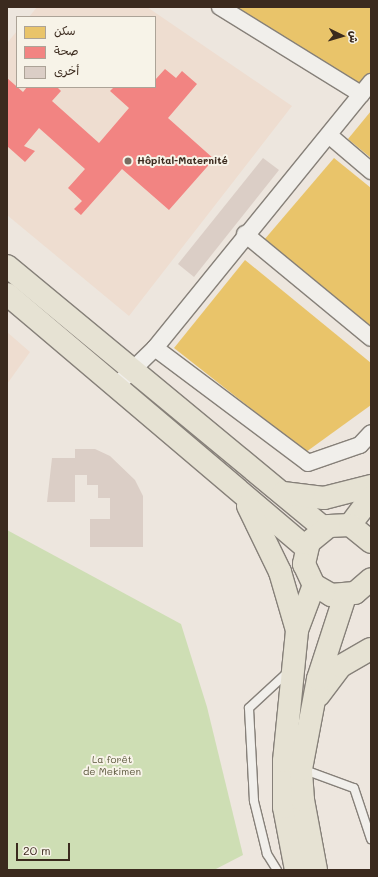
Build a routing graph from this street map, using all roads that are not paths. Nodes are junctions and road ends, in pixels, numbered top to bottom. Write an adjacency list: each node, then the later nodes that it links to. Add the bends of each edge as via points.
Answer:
1 (220, 7): 2 (street)
2 (366, 88): 3 (street)
3 (330, 136): 4 (street); 5 (street)
4 (371, 171)
5 (245, 234): 8 (street); 9 (street)
6 (7, 266): 10 (main road)
7 (7, 294): 11 (main road)
8 (371, 338)
9 (155, 348): 10 (street); 12 (street, via 308,463 360,445)
10 (132, 371): 11 (street); 15 (main road)
11 (115, 387): 14 (main road)
12 (371, 432)
13 (371, 486): 15 (main road, via 324,498)
14 (238, 492): 20 (main road); 23 (main road, via 278,565)
15 (283, 493): 18 (main road)
16 (371, 497): 17 (main road)
17 (350, 525): 18 (main road); 19 (main road)
18 (324, 528): 20 (main road)
19 (371, 542)
20 (306, 548): 21 (main road, via 306,571)
21 (314, 585): 22 (main road, via 331,595); 23 (main road)
22 (362, 592): 26 (main road, via 318,679)
23 (297, 630): 25 (main road)
24 (371, 648): 26 (main road, via 341,666)
25 (291, 669): 29 (lane, via 249,708 254,801 267,854); 30 (main road, via 284,761 284,807)
26 (316, 699): 27 (main road)
27 (301, 769): 28 (lane, via 354,788); 31 (main road, via 303,800)
28 (371, 839)
29 (277, 870)
30 (296, 870)
31 (316, 870)

